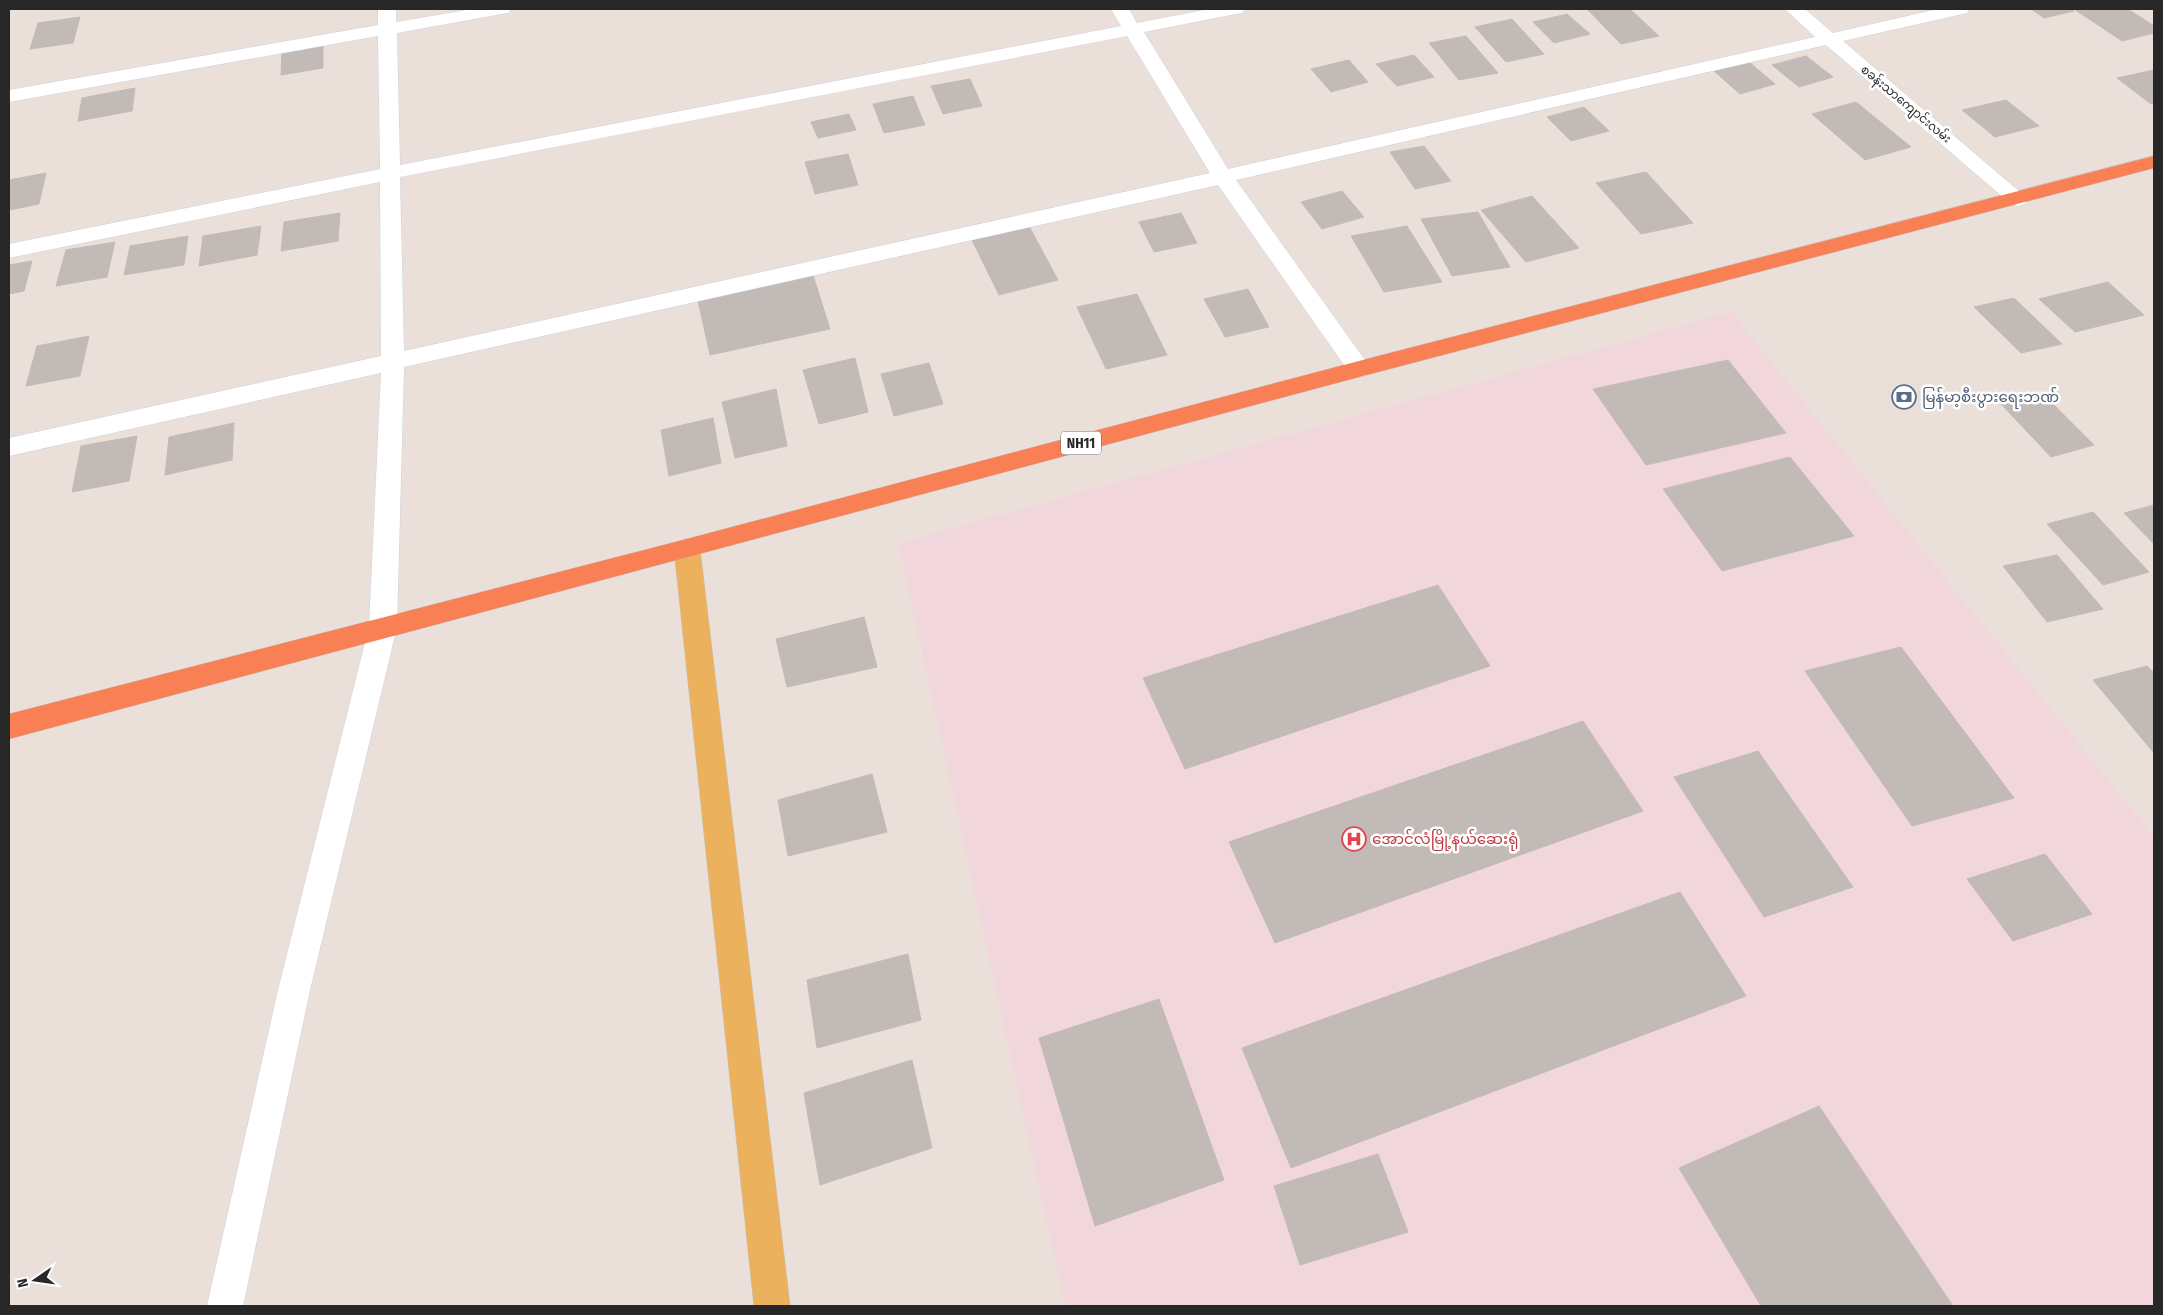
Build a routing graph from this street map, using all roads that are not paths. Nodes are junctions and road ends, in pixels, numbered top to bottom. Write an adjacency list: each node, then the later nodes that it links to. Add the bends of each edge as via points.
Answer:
1 (502, 9): 6 (street)
2 (1120, 9): 7 (street)
3 (1236, 9): 7 (street)
4 (1794, 9): 8 (street, စခန်းသာကျောင်းလမ်း)
5 (1961, 9): 8 (street)
6 (387, 19): 9 (street); 11 (street)
7 (1132, 30): 11 (street); 12 (street)
8 (1829, 39): 12 (street); 13 (street, စခန်းသာကျောင်းလမ်း)
9 (9, 96)
10 (2154, 162): 13 (highway, NH11)
11 (390, 173): 14 (street); 15 (street)
12 (1223, 176): 15 (street); 16 (street)
13 (2018, 200): 16 (highway, NH11)
14 (9, 251)
15 (393, 360): 17 (street); 19 (street)
16 (1359, 369): 18 (highway, NH11)
17 (9, 447)
18 (687, 549): 19 (highway, NH11); 22 (main road)
19 (383, 627): 20 (highway, NH11); 21 (street, via 294,990)
20 (9, 728)
21 (225, 1306)
22 (772, 1306)

